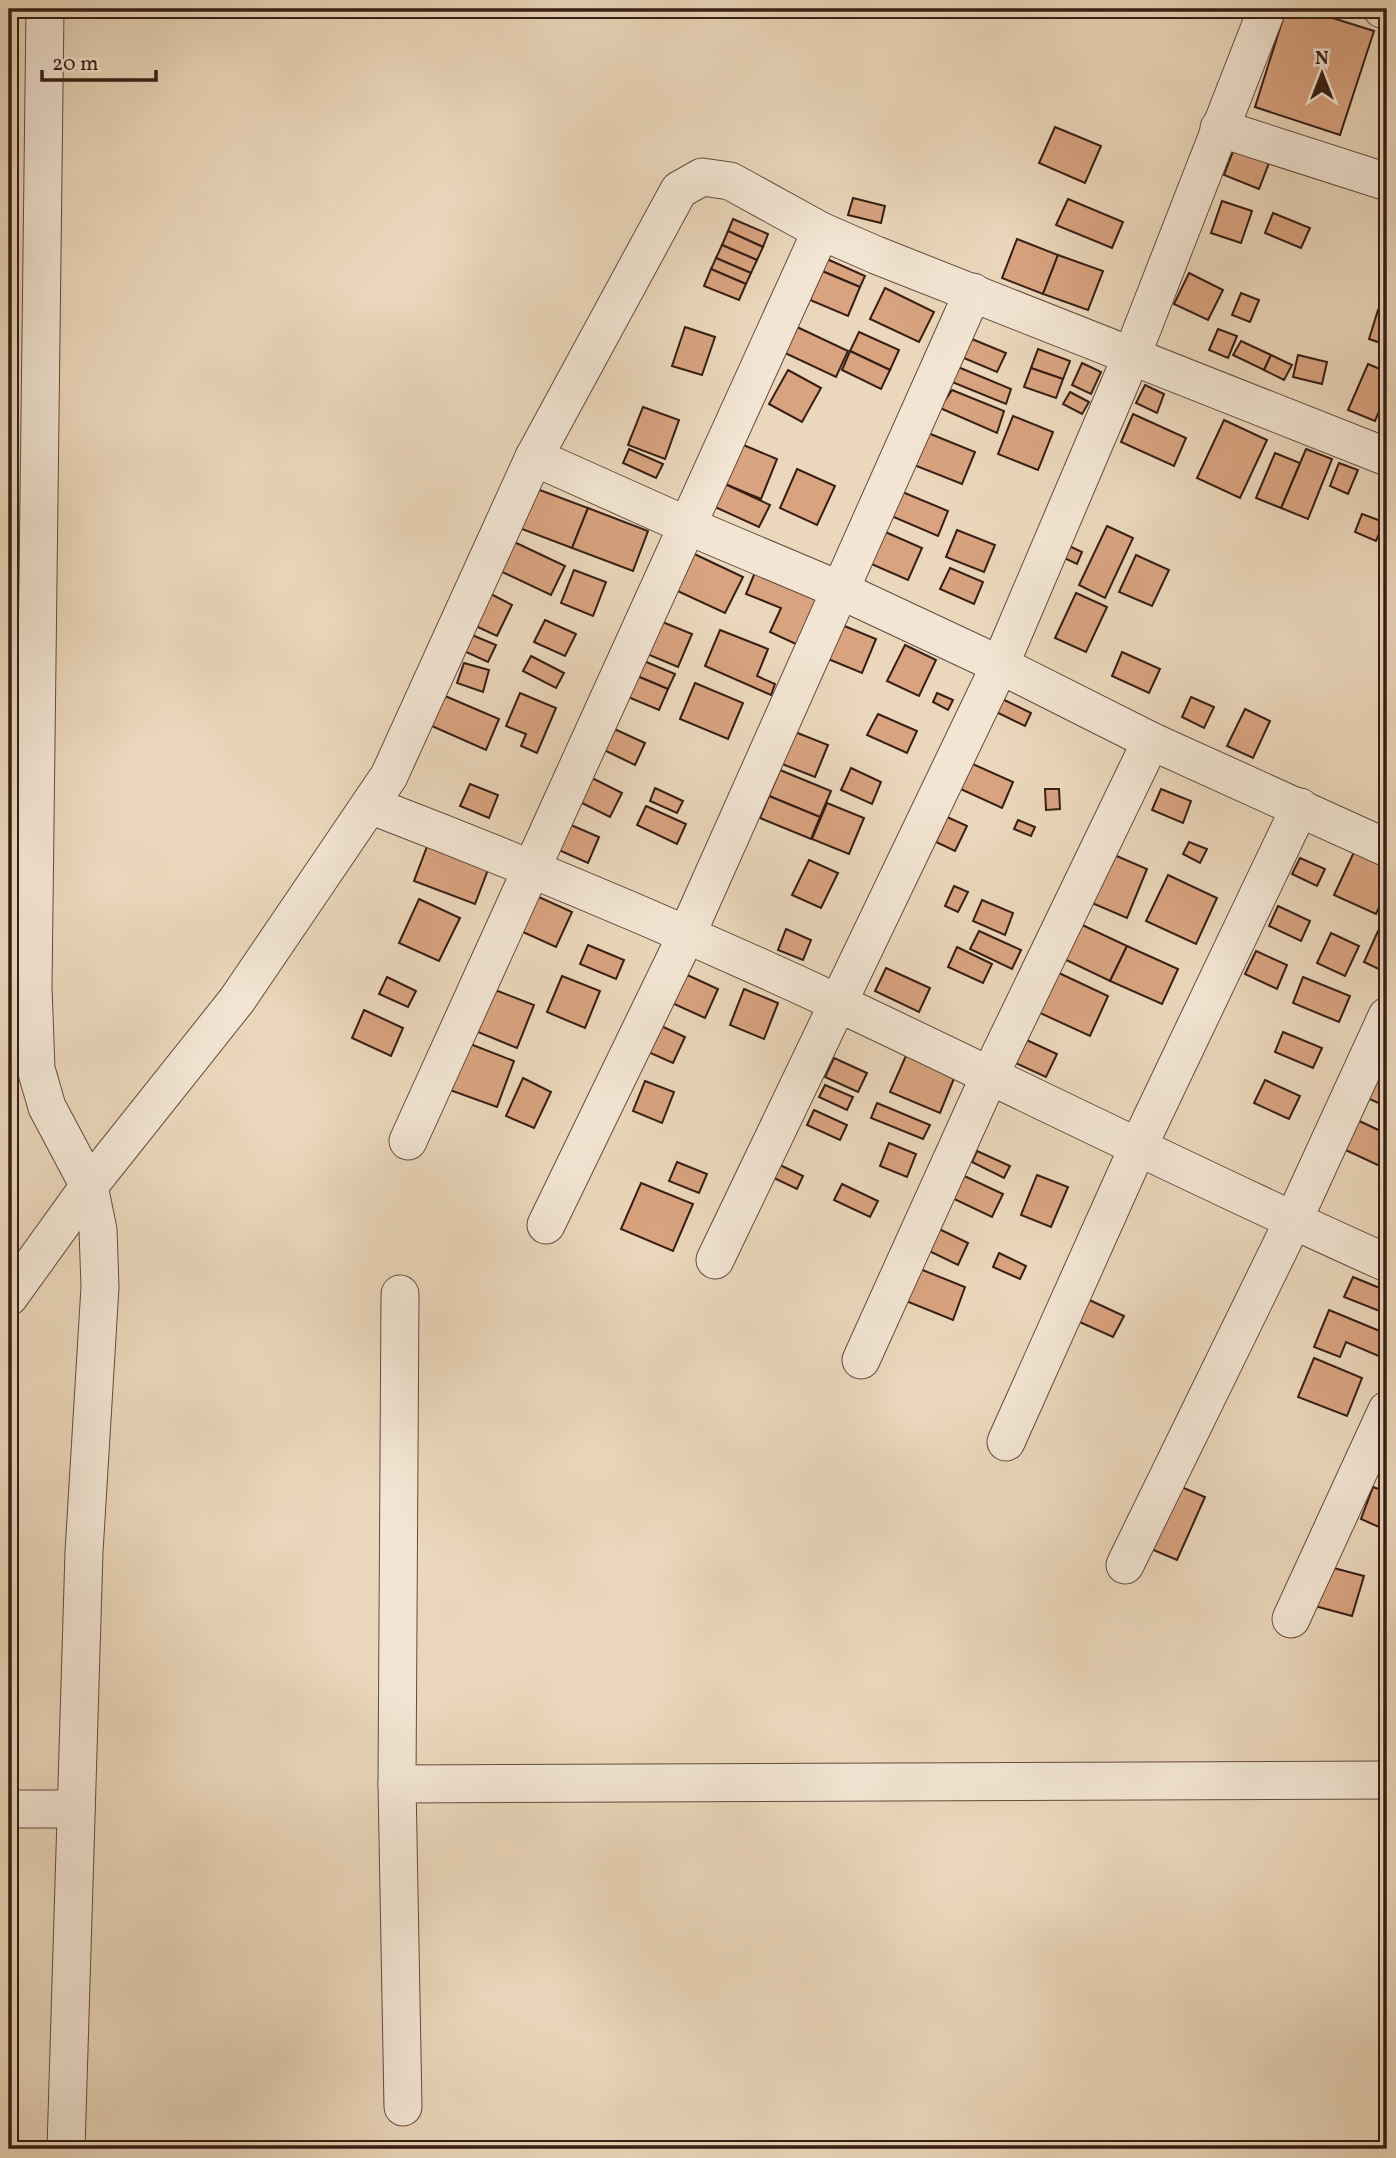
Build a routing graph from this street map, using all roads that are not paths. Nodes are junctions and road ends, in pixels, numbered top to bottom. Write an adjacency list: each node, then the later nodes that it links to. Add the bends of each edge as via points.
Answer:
1 (45, 9): 21 (street)
2 (1267, 9): 5 (street)
3 (1382, 9): 4 (street)
4 (1387, 11)
5 (1219, 128): 6 (street); 9 (street)
6 (1387, 182)
7 (821, 231): 8 (street); 10 (street, via 730,181 702,177 679,190); 12 (street)
8 (973, 292): 9 (street); 13 (street)
9 (1132, 355): 11 (street); 14 (street)
10 (534, 457): 12 (street); 16 (street, via 389,776)
11 (1387, 457)
12 (688, 526): 13 (street); 19 (street)
13 (842, 591): 14 (street); 20 (street)
14 (1000, 665): 15 (street); 22 (street)
15 (1151, 741): 17 (street); 24 (street)
16 (370, 805): 19 (street); 27 (street, via 237,1000)
17 (1300, 807): 18 (street); 26 (street)
18 (1387, 848)
19 (531, 867): 20 (street); 25 (street)
20 (686, 936): 22 (street); 29 (street)
21 (21, 987): 27 (street, via 47,1107)
22 (838, 1003): 24 (street); 30 (street)
23 (1387, 1016): 28 (street)
24 (989, 1077): 26 (street); 34 (street)
25 (408, 1141)
26 (1138, 1147): 28 (street); 36 (street)
27 (89, 1186): 33 (street); 42 (street, via 98,1230 100,1287 84,1552)
28 (1293, 1221): 31 (street); 37 (street)
29 (546, 1225)
30 (715, 1260)
31 (1387, 1263)
32 (400, 1294): 40 (street)
33 (9, 1297)
34 (861, 1360)
35 (1387, 1410): 38 (street)
36 (1006, 1442)
37 (1125, 1565)
38 (1291, 1619)
39 (1387, 1780): 40 (street)
40 (397, 1784): 43 (street)
41 (9, 1809): 42 (street)
42 (76, 1809): 44 (street)
43 (403, 2107)
44 (66, 2149)

